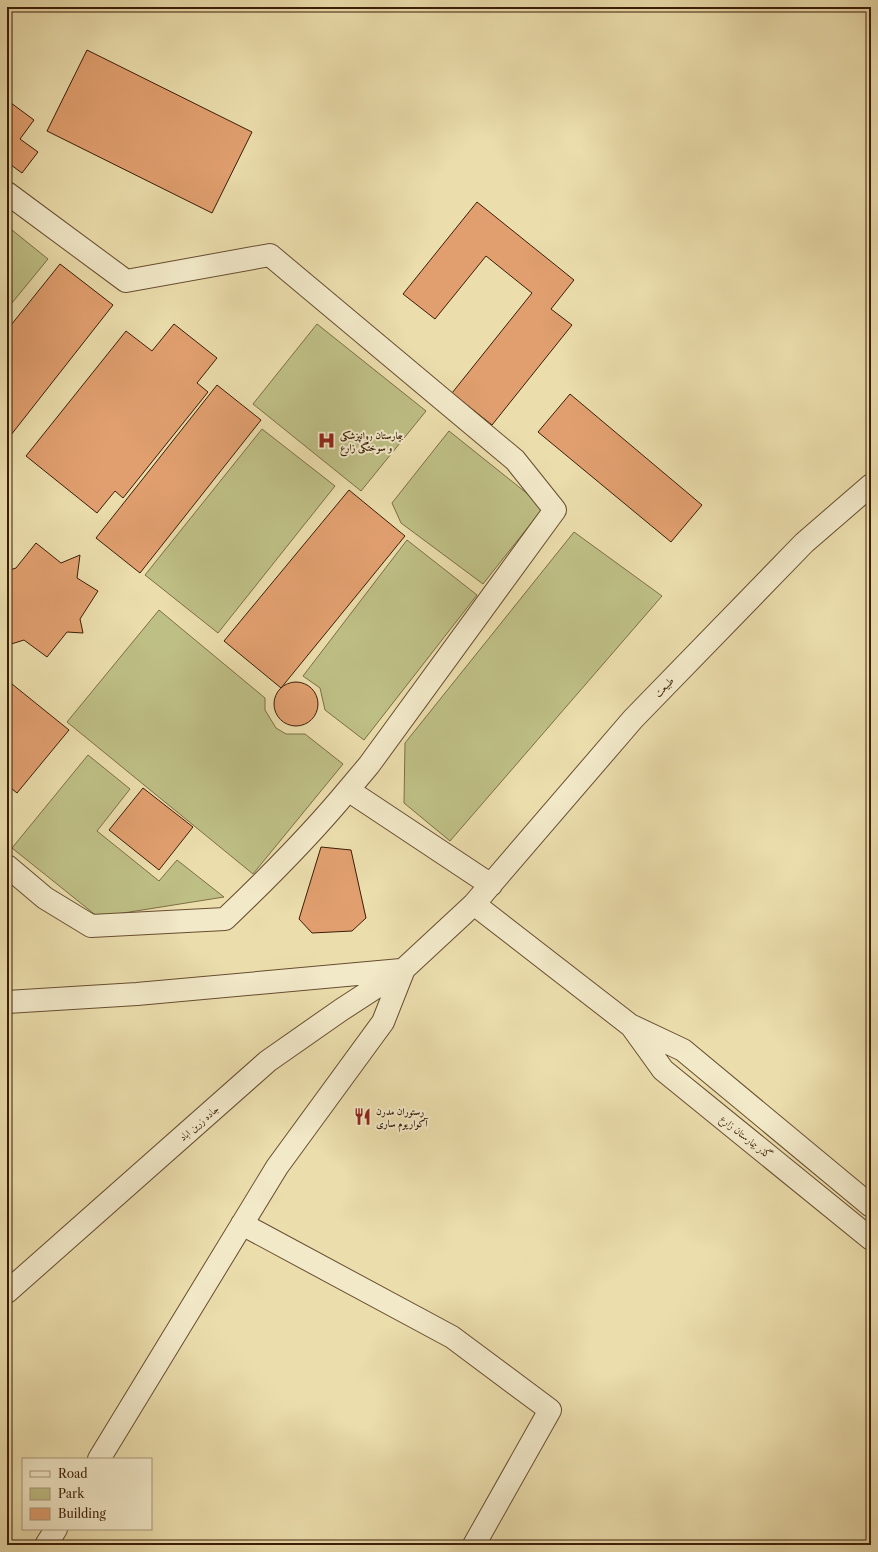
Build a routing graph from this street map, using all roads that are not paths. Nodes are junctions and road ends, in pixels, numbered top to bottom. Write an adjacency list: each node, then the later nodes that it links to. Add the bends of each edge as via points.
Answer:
1 (7, 193): 3 (street, via 126,281 270,255 515,460 556,510)
2 (871, 485): 5 (street, طبیعت, via 804,543 633,719)
3 (348, 790): 4 (street, via 314,830 225,919 91,926 45,898); 5 (street)
4 (7, 866)
5 (491, 885): 6 (street, طبیعت)
6 (474, 904): 7 (street, جاده زرین اباد); 9 (street, گذر بیمارستان زارع)
7 (404, 969): 8 (street, via 137,994); 11 (street, via 383,1022 277,1167); 13 (street, جاده زرین اباد, via 268,1061)
8 (7, 1002)
9 (630, 1025): 10 (street, گذر بیمارستان زارع, via 683,1050); 12 (street, گذر بیمارستان زارع, via 663,1070)
10 (871, 1206)
11 (242, 1224): 14 (street); 17 (street, via 452,1337 550,1410)
12 (871, 1239)
13 (7, 1292)
14 (100, 1458)
15 (55, 1530): 16 (street)
16 (46, 1545)
17 (474, 1545)

